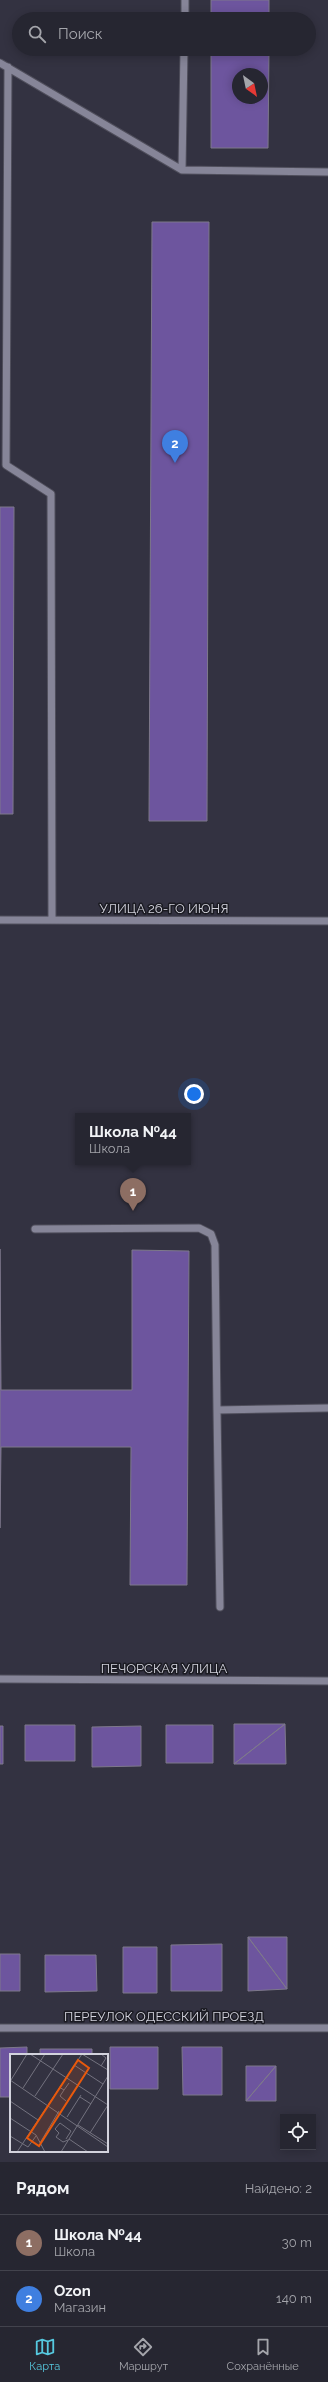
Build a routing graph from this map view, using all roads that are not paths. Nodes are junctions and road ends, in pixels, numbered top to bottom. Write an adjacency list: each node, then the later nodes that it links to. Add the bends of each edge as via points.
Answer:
1 (185, 0): 2 (street)
2 (185, 12)
3 (184, 56): 6 (street)
4 (0, 63): 5 (street)
5 (8, 67): 6 (street); 9 (street, via 6,465 51,494)
6 (182, 170): 7 (street)
7 (328, 172)
8 (0, 920): 9 (street, УЛИЦА 26-ГО ИЮНЯ)
9 (52, 920): 10 (street, УЛИЦА 26-ГО ИЮНЯ)
10 (328, 921)
11 (35, 1229): 13 (street, via 199,1228 211,1234 215,1245)
12 (328, 1408): 13 (street)
13 (217, 1410): 14 (street)
14 (220, 1607)
15 (0, 1679): 16 (street, ПЕЧОРСКАЯ УЛИЦА)
16 (328, 1681)
17 (0, 2028): 18 (street, ПЕРЕУЛОК ОДЕССКИЙ ПРОЕЗД)
18 (328, 2028)

